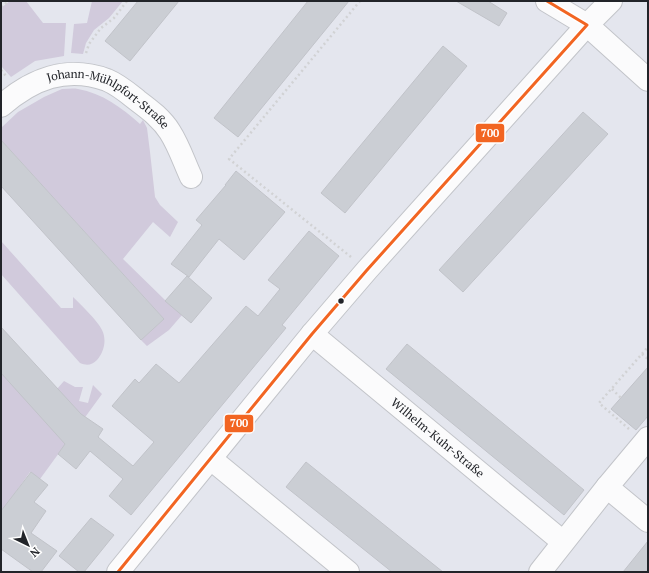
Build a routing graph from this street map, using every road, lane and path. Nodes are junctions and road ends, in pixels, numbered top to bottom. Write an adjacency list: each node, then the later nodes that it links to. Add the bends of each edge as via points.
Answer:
1 (8, 1): 6 (path)
2 (127, 1): 8 (path, via 89,44)
3 (360, 1): 12 (path, via 229,159)
4 (547, 1): 7 (street)
5 (611, 1): 7 (street)
6 (1, 7)
7 (587, 25): 9 (street); 12 (street)
8 (82, 74): 10 (street, Johann-Mühlpfort-Straße, via 45,78 19,92); 11 (street, Johann-Mühlpfort-Straße, via 108,80 160,118 170,132)
9 (648, 80)
10 (1, 106)
11 (191, 176)
12 (367, 270): 13 (street)
13 (312, 334): 20 (street); 23 (street, Wilhelm-Kuhr-Straße)
14 (648, 347): 15 (path)
15 (642, 354): 16 (path); 17 (path)
16 (648, 359)
17 (612, 389): 18 (path); 19 (path, via 599,403)
18 (621, 398)
19 (646, 440): 21 (street)
20 (211, 458): 24 (street); 25 (street)
21 (607, 488): 22 (street); 23 (street)
22 (648, 521)
23 (563, 542): 26 (street)
24 (118, 572)
25 (348, 572)
26 (540, 572)

